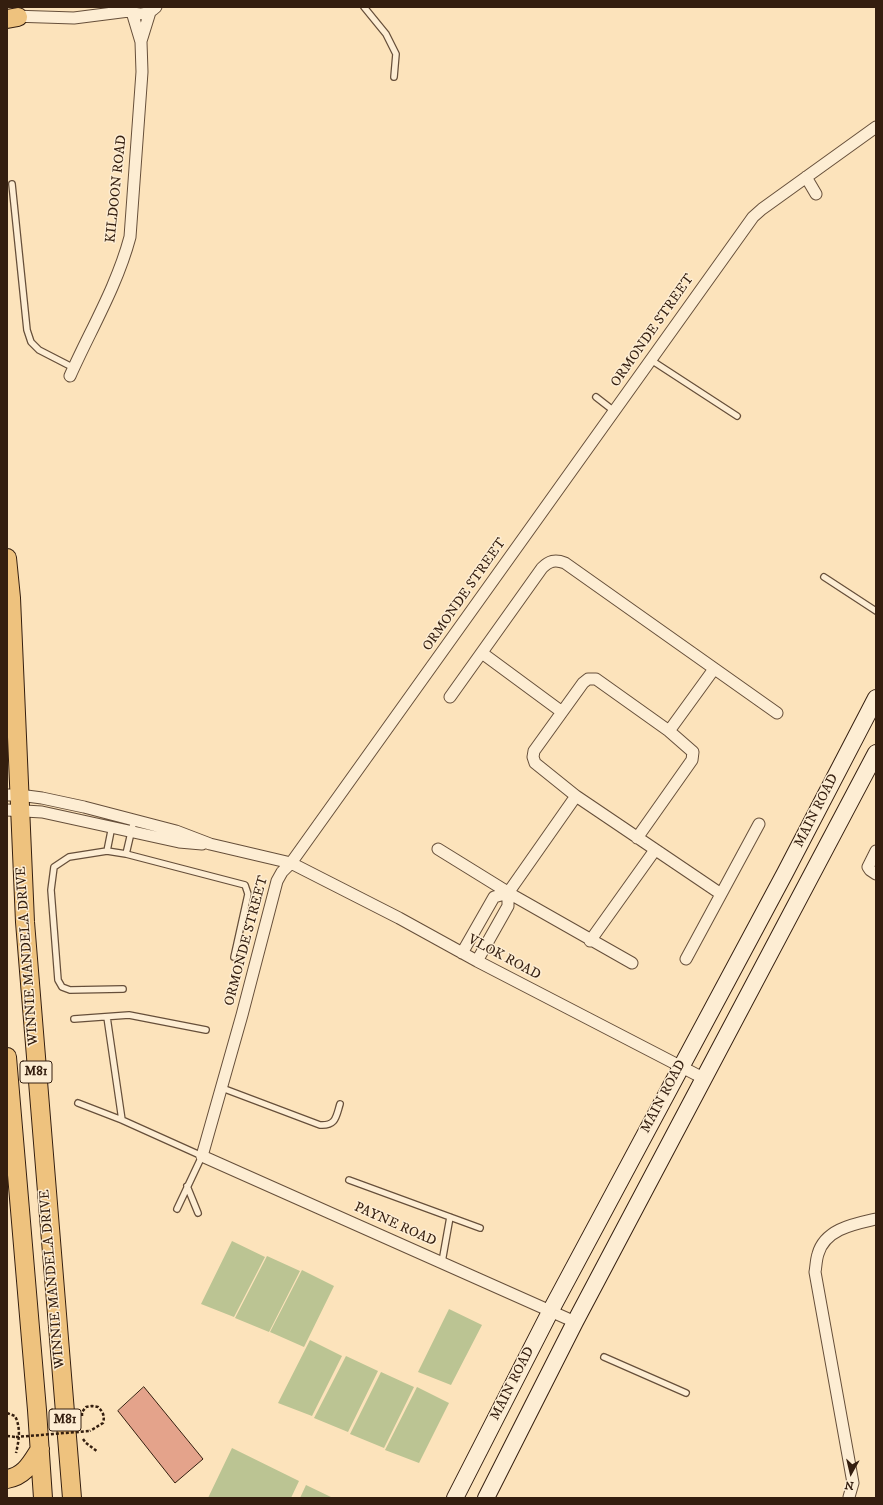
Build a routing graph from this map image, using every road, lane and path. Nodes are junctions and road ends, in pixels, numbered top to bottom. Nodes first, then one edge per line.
1 (102, 7) edge
2 (364, 7) edge
3 (129, 10) edge
4 (153, 10) edge
5 (11, 17) edge
6 (74, 18) junction
7 (141, 42) junction
8 (394, 78) dead end
9 (876, 127) edge
10 (806, 177) junction
11 (12, 184) dead end
12 (816, 194) dead end
13 (651, 360) junction
14 (72, 372) joint
15 (596, 397) dead end
16 (614, 411) junction
17 (737, 416) dead end
18 (7, 558) edge
19 (824, 577) dead end
20 (875, 609) edge
21 (482, 653) junction
22 (714, 669) junction
23 (450, 697) dead end
24 (876, 698) edge
25 (562, 712) junction
26 (777, 713) dead end
27 (669, 731) junction
28 (876, 753) edge
29 (576, 796) junction
30 (13, 803) edge
31 (114, 815) junction
32 (134, 820) junction
33 (759, 824) dead end
34 (112, 827) junction
35 (131, 831) junction
36 (637, 838) junction
37 (210, 844) junction
38 (438, 849) dead end
39 (656, 850) junction
40 (876, 851) edge
41 (107, 852) junction
42 (126, 854) junction
43 (291, 862) junction
44 (876, 874) edge
45 (508, 892) junction
46 (721, 894) junction
47 (590, 941) junction
48 (462, 953) junction
49 (234, 957) dead end
50 (686, 959) dead end
51 (477, 961) junction
52 (632, 963) dead end
53 (123, 989) dead end
54 (107, 1017) junction
55 (74, 1019) dead end
56 (206, 1030) dead end
57 (7, 1057) edge
58 (680, 1067) junction
59 (703, 1078) junction
60 (222, 1088) junction
61 (78, 1103) dead end
62 (340, 1104) dead end
63 (122, 1120) junction
64 (202, 1156) junction
65 (348, 1180) dead end
66 (187, 1186) junction
67 (177, 1209) dead end
68 (198, 1212) dead end
69 (450, 1217) junction
70 (876, 1219) edge
71 (480, 1228) dead end
72 (442, 1262) junction
73 (551, 1310) junction
74 (575, 1322) junction
75 (604, 1357) dead end
76 (686, 1393) dead end
77 (7, 1413) edge
78 (82, 1418) dead end
79 (81, 1430) dead end
80 (7, 1436) edge
81 (40, 1449) junction
82 (98, 1452) dead end
83 (16, 1453) dead end
84 (7, 1479) edge
85 (850, 1497) edge
86 (43, 1498) edge
87 (72, 1498) edge
88 (455, 1498) edge
89 (486, 1498) edge

1 - 6 street
2 - 8 lane
3 - 4 street
3 - 6 street
3 - 7 street, KILDOON ROAD
4 - 7 street, KILDOON ROAD
5 - 6 street
7 - 14 street, KILDOON ROAD
9 - 10 street, ORMONDE STREET
10 - 12 street
10 - 13 street, ORMONDE STREET
11 - 14 lane
13 - 16 street, ORMONDE STREET
13 - 17 lane
15 - 16 lane
16 - 43 street, ORMONDE STREET
18 - 30 main road, WINNIE MANDELA DRIVE / M81
19 - 20 lane
21 - 22 street
21 - 23 street
21 - 25 street
22 - 26 street
22 - 27 street
24 - 58 main road, MAIN ROAD
25 - 27 street
25 - 29 street
27 - 36 street
28 - 59 main road, MAIN ROAD
29 - 36 street
29 - 45 street
30 - 31 street
30 - 34 street
30 - 87 main road, WINNIE MANDELA DRIVE / M81
31 - 32 street
31 - 34 lane
32 - 35 lane
32 - 37 street
33 - 46 street
34 - 35 street
34 - 41 lane
35 - 37 street
35 - 42 lane
36 - 39 street
37 - 43 street, VLOK ROAD
38 - 45 street
39 - 46 street
39 - 47 street
40 - 44 street
41 - 42 lane
41 - 53 lane
42 - 49 lane
43 - 48 street, VLOK ROAD
43 - 60 street, ORMONDE STREET
45 - 47 street
45 - 48 street
45 - 51 street
46 - 50 street
47 - 52 street
48 - 51 street, VLOK ROAD
51 - 58 street, VLOK ROAD
54 - 55 lane
54 - 56 lane
54 - 63 lane
57 - 81 main road, WINNIE MANDELA DRIVE / M81
58 - 59 street, VLOK ROAD
58 - 73 main road, MAIN ROAD
59 - 74 main road, MAIN ROAD
60 - 62 lane
60 - 64 street, ORMONDE STREET
61 - 63 lane
63 - 64 lane
64 - 66 lane
64 - 72 street, PAYNE ROAD
65 - 69 lane
66 - 67 lane
66 - 68 lane
69 - 71 lane
69 - 72 lane
70 - 85 street
72 - 73 street, PAYNE ROAD
73 - 74 street, PAYNE ROAD
73 - 88 main road, MAIN ROAD
74 - 89 main road, MAIN ROAD
75 - 76 lane
77 - 83 path
78 - 80 path, bridge
79 - 82 path
81 - 84 main road
81 - 86 main road, WINNIE MANDELA DRIVE / M81

